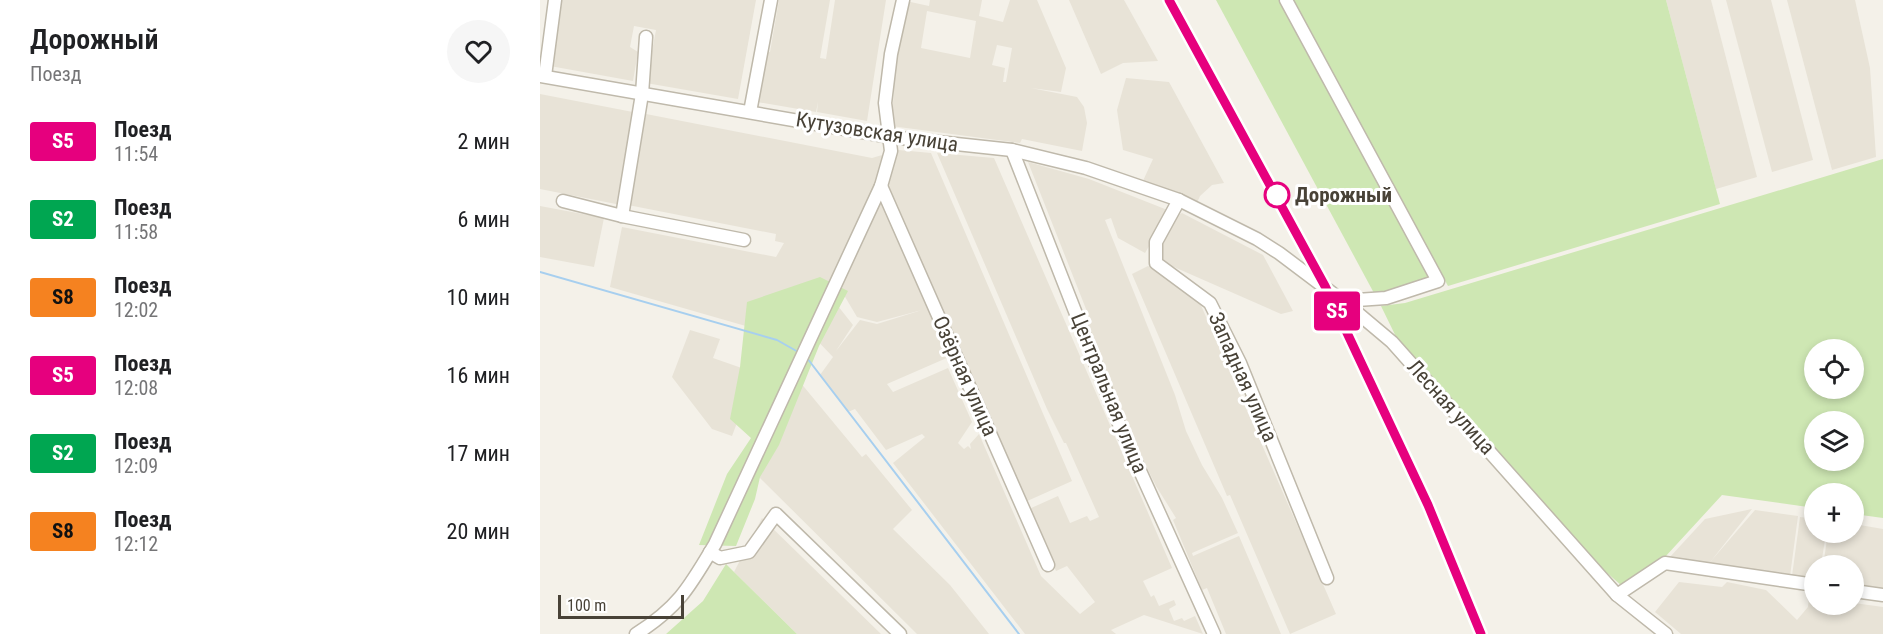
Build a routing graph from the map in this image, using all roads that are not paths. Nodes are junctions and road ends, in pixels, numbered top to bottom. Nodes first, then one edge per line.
1 (555, 0) edge
2 (771, 0) edge
3 (903, 0) edge
4 (1286, 0) edge
5 (646, 36) dead end
6 (542, 76) edge
7 (642, 94) junction
8 (750, 112) junction
9 (891, 136) junction
10 (1012, 150) junction
11 (881, 186) junction
12 (1179, 200) junction
13 (563, 201) dead end
14 (1207, 214) joint
15 (622, 216) junction
16 (744, 240) dead end
17 (1348, 304) junction
18 (710, 552) junction
19 (1048, 565) dead end
20 (1327, 578) dead end
21 (1804, 583) edge
22 (1864, 592) edge
23 (1617, 595) junction
24 (1883, 595) edge
25 (636, 634) edge
26 (900, 634) edge
27 (1214, 634) edge
28 (1666, 634) edge

1 - 6 street
2 - 8 street
3 - 9 street
4 - 17 street
5 - 7 street
6 - 7 street, Кутузовская улица
7 - 8 street, Кутузовская улица
7 - 15 street
8 - 9 street, Кутузовская улица
9 - 10 street, Кутузовская улица
9 - 11 street
10 - 12 street, Кутузовская улица
10 - 27 street, Центральная улица
11 - 18 street
11 - 19 street, Озёрная улица
12 - 14 street, Кутузовская улица
12 - 20 street, Западная улица
13 - 15 street
14 - 17 street, Лесная улица
15 - 16 street
17 - 23 street, Лесная улица
18 - 25 street
18 - 26 street
21 - 23 street
22 - 24 street
23 - 28 street, Лесная улица

